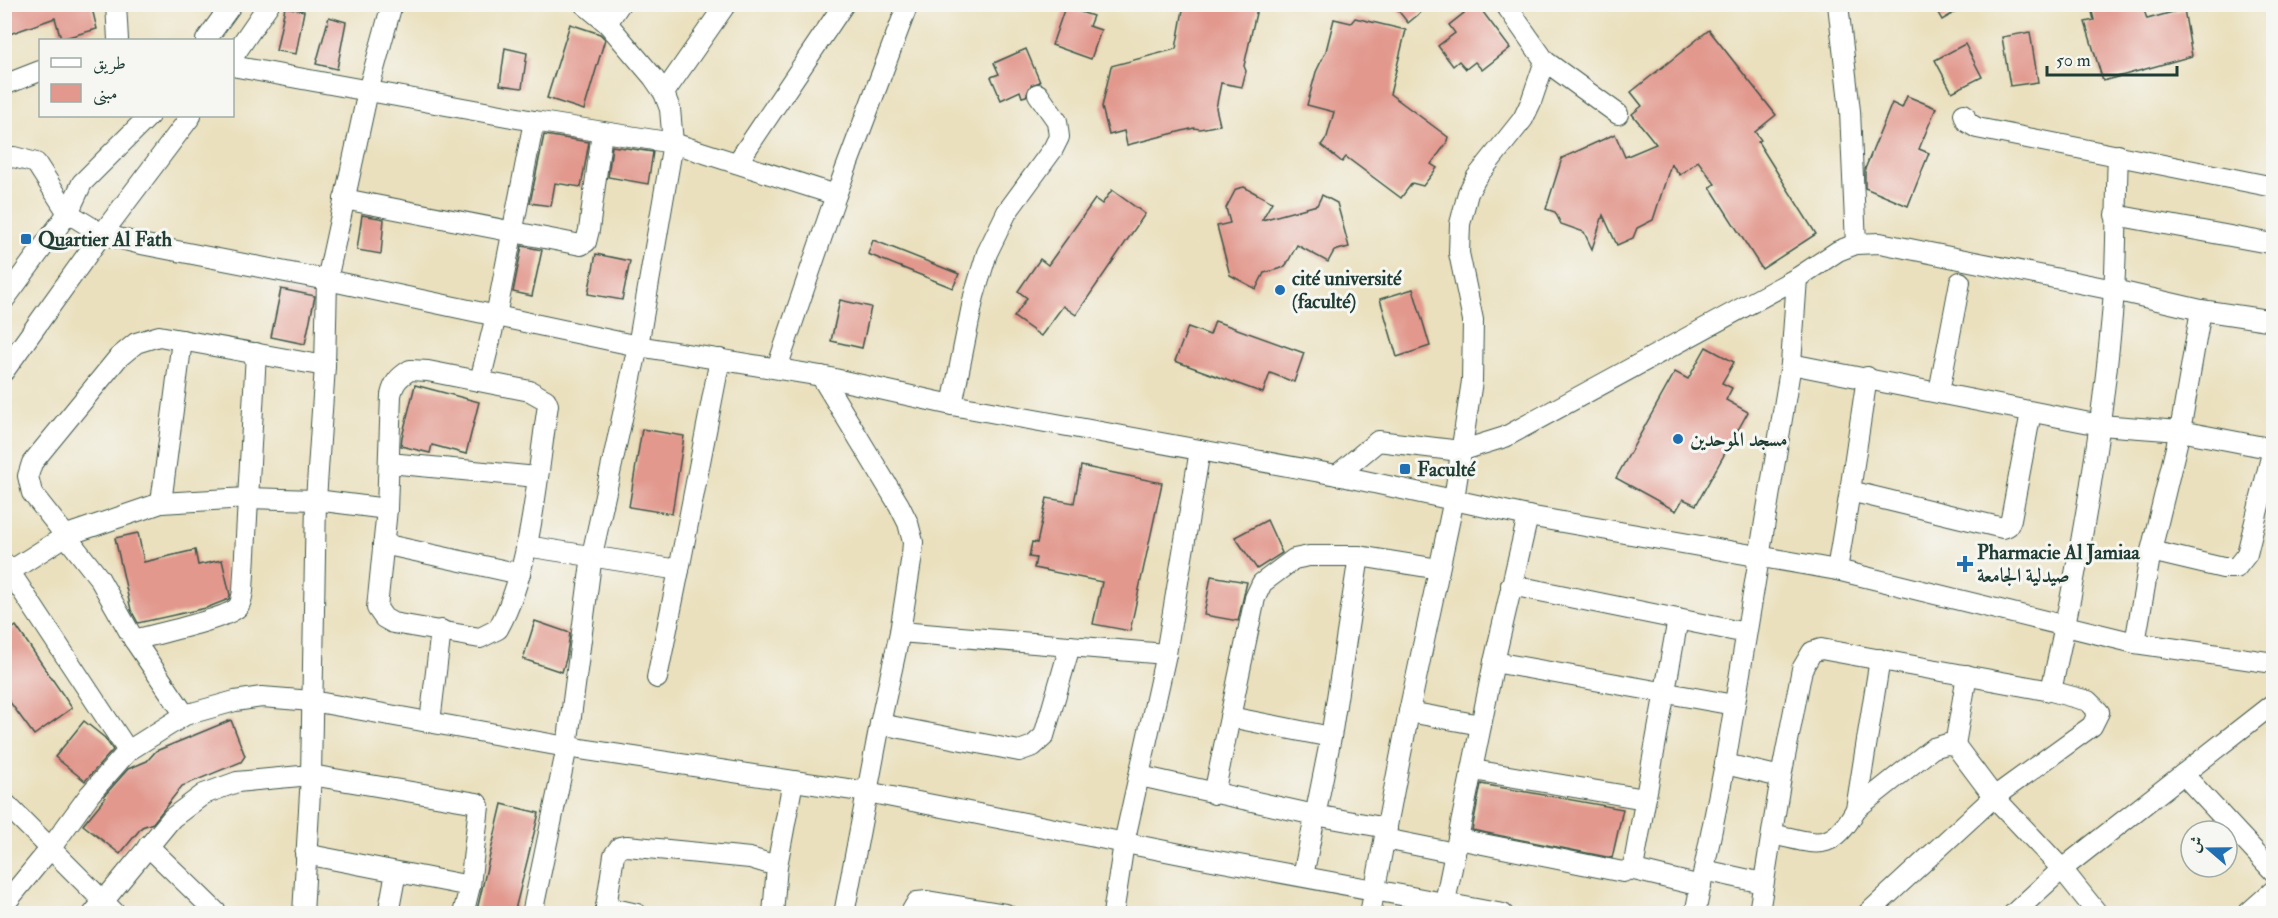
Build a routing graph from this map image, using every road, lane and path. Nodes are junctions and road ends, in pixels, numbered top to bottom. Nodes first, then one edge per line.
1 (116, 4) edge
2 (232, 4) edge
3 (269, 4) edge
4 (392, 4) edge
5 (584, 4) edge
6 (620, 4) edge
7 (726, 4) edge
8 (843, 4) edge
9 (908, 4) edge
10 (1505, 4) edge
11 (1838, 4) edge
12 (607, 23) junction
13 (118, 39) edge
14 (207, 39) edge
15 (234, 55) edge
16 (1545, 61) junction
17 (234, 66) edge
18 (39, 71) edge
19 (4, 86) edge
20 (368, 91) junction
21 (664, 93) junction
22 (1038, 94) dead end
23 (1618, 114) dead end
24 (1964, 114) dead end
25 (147, 117) edge
26 (190, 117) edge
27 (534, 121) junction
28 (602, 132) junction
29 (673, 143) junction
30 (2118, 155) junction
31 (4, 159) edge
32 (737, 164) junction
33 (2274, 187) edge
34 (836, 195) junction
35 (344, 199) junction
36 (68, 213) junction
37 (2115, 215) junction
38 (512, 232) junction
39 (102, 234) junction
40 (1856, 244) junction
41 (2274, 244) edge
42 (1797, 278) junction
43 (327, 280) junction
44 (1960, 282) dead end
45 (2114, 290) junction
46 (4, 300) edge
47 (2202, 310) junction
48 (496, 316) junction
49 (2274, 321) edge
50 (182, 340) junction
51 (638, 346) junction
52 (255, 354) junction
53 (720, 359) junction
54 (1791, 364) junction
55 (325, 366) junction
56 (777, 368) junction
57 (4, 371) edge
58 (821, 376) junction
59 (1867, 377) junction
60 (480, 381) junction
61 (1939, 392) junction
62 (952, 405) junction
63 (2031, 412) junction
64 (2100, 425) junction
65 (2180, 432) junction
66 (2273, 449) edge
67 (1200, 450) junction
68 (1460, 451) junction
69 (389, 463) junction
70 (1337, 475) junction
71 (537, 477) junction
72 (1850, 491) junction
73 (247, 498) junction
74 (1454, 499) junction
75 (316, 500) junction
76 (161, 503) junction
77 (387, 509) junction
78 (1528, 516) junction
79 (67, 535) junction
80 (383, 544) junction
81 (526, 546) junction
82 (2151, 551) junction
83 (592, 555) junction
84 (1359, 556) junction
85 (1759, 558) junction
86 (1439, 569) junction
87 (6, 570) edge
88 (679, 570) junction
89 (1837, 570) junction
90 (519, 574) junction
91 (1511, 585) junction
92 (1678, 619) junction
93 (2065, 626) junction
94 (441, 630) junction
95 (900, 632) junction
96 (1746, 633) junction
97 (134, 640) junction
98 (2135, 643) junction
99 (1070, 646) junction
100 (1166, 654) junction
101 (1880, 659) junction
102 (1494, 662) junction
103 (2274, 663) edge
104 (1967, 675) junction
105 (657, 678) dead end
106 (2051, 691) junction
107 (1664, 692) junction
108 (312, 701) junction
109 (2274, 703) edge
110 (1734, 705) junction
111 (1409, 712) junction
112 (185, 715) junction
113 (1230, 717) junction
114 (430, 722) junction
115 (880, 724) junction
116 (1481, 725) junction
117 (1331, 737) junction
118 (1955, 745) junction
119 (567, 747) junction
120 (128, 751) junction
121 (1725, 764) junction
122 (1473, 770) junction
123 (2183, 774) junction
124 (311, 775) junction
125 (1140, 776) junction
126 (1781, 777) junction
127 (793, 781) junction
128 (867, 792) junction
129 (1214, 794) junction
130 (1994, 797) junction
131 (1646, 799) junction
132 (4, 802) edge
133 (1856, 809) junction
134 (1315, 815) junction
135 (1386, 834) junction
136 (1772, 834) junction
137 (1124, 843) junction
138 (148, 846) junction
139 (1456, 846) junction
140 (50, 849) junction
141 (305, 854) junction
142 (777, 866) junction
143 (1630, 868) junction
144 (2062, 869) junction
145 (396, 872) junction
146 (2274, 872) edge
147 (1303, 876) junction
148 (1702, 878) junction
149 (1763, 883) junction
150 (470, 886) junction
151 (1374, 889) junction
152 (2274, 890) edge
153 (1445, 902) junction
154 (4, 905) edge
155 (104, 909) edge
156 (605, 910) edge
157 (1868, 913) edge
158 (218, 914) edge
159 (303, 914) edge
160 (388, 914) edge
161 (463, 914) edge
162 (532, 914) edge
163 (637, 914) edge
164 (773, 914) edge
165 (844, 914) edge
166 (909, 914) edge
167 (1006, 914) edge
168 (1113, 914) edge
169 (1370, 914) edge
170 (1503, 914) edge
171 (1695, 914) edge
172 (1762, 914) edge
173 (2013, 914) edge
174 (2098, 914) edge
175 (2247, 914) edge

1 - 13 street
2 - 14 street
3 - 15 street
4 - 20 street
5 - 12 street
6 - 12 street
7 - 21 street
8 - 32 street
9 - 34 street
10 - 16 street
11 - 40 street
12 - 21 street
16 - 23 street
16 - 68 street
17 - 20 street
18 - 19 street
20 - 27 street
20 - 35 street
21 - 29 street
22 - 62 street
24 - 30 street
25 - 36 street
26 - 39 street
27 - 28 street
27 - 38 street
28 - 29 street
28 - 38 street
29 - 32 street
29 - 51 street
30 - 33 street
30 - 37 street
31 - 36 street
32 - 34 street
34 - 56 street
35 - 38 street
35 - 43 street
36 - 39 street
36 - 46 street
37 - 41 street
37 - 45 street
38 - 48 street
39 - 43 street
39 - 57 street
40 - 42 street
40 - 45 street
42 - 54 street
42 - 68 street
43 - 48 street
43 - 55 street
44 - 61 street
45 - 47 street
45 - 64 street
47 - 49 street
47 - 65 street
48 - 51 street
48 - 60 street
50 - 52 street
50 - 76 street
50 - 79 street
51 - 53 street
51 - 83 street
52 - 55 street
52 - 73 street
53 - 56 street
53 - 88 street
54 - 59 street
54 - 85 street
55 - 75 street
56 - 58 street
58 - 62 street
58 - 95 street
59 - 61 street
59 - 72 street
60 - 69 street
60 - 71 street
61 - 63 street
62 - 67 street
63 - 64 street
63 - 72 street
64 - 65 street
64 - 93 street
65 - 66 street
65 - 82 street
66 - 82 street
67 - 70 street
67 - 100 street
68 - 70 street
68 - 74 street
69 - 71 street
69 - 77 street
70 - 74 street
71 - 81 street
72 - 89 street
73 - 75 street
73 - 76 street
73 - 97 street
74 - 78 street
74 - 86 street
75 - 77 street
75 - 108 street
76 - 79 street
77 - 80 street
78 - 85 street
78 - 91 street
79 - 87 street
79 - 97 street
80 - 90 street
80 - 94 street
81 - 83 street
81 - 90 street
82 - 98 street
83 - 88 street
83 - 119 street
84 - 86 street
84 - 113 street
84 - 117 street
85 - 89 street
85 - 96 street
86 - 111 street
87 - 120 street
88 - 105 street
89 - 93 street
90 - 94 street
91 - 92 street
91 - 102 street
92 - 96 street
92 - 107 street
93 - 98 street
93 - 106 street
94 - 114 street
95 - 99 street
95 - 115 street
96 - 110 street
97 - 112 street
98 - 103 street
99 - 100 street
99 - 115 street
100 - 125 street
101 - 104 street
101 - 126 street
101 - 133 street
102 - 107 street
102 - 116 street
104 - 106 street
104 - 118 street
106 - 130 street
107 - 110 street
107 - 131 street
108 - 112 street
108 - 114 street
108 - 124 street
109 - 123 street
110 - 121 street
111 - 116 street
111 - 135 street
112 - 120 street
113 - 117 street
113 - 129 street
114 - 119 street
115 - 128 street
116 - 122 street
117 - 134 street
118 - 130 street
118 - 133 street
119 - 127 street
119 - 162 street
120 - 140 street
121 - 126 street
121 - 148 street
122 - 131 street
122 - 139 street
123 - 144 street
123 - 146 street
124 - 138 street
124 - 141 street
124 - 150 street
125 - 129 street
125 - 137 street
126 - 136 street
127 - 128 street
127 - 142 street
128 - 137 street
128 - 165 street
129 - 134 street
130 - 144 street
130 - 157 street
131 - 143 street
132 - 140 street
133 - 136 street
134 - 135 street
134 - 147 street
135 - 139 street
135 - 151 street
136 - 149 street
137 - 147 street
137 - 168 street
138 - 155 street
138 - 158 street
139 - 143 street
139 - 153 street
140 - 154 street
140 - 155 street
141 - 145 street
141 - 159 street
142 - 156 street
142 - 164 street
143 - 148 street
144 - 173 street
144 - 174 street
145 - 150 street
145 - 160 street
147 - 151 street
148 - 149 street
148 - 171 street
149 - 172 street
150 - 161 street
151 - 153 street
151 - 169 street
152 - 175 street
153 - 170 street
156 - 163 street
166 - 167 street

